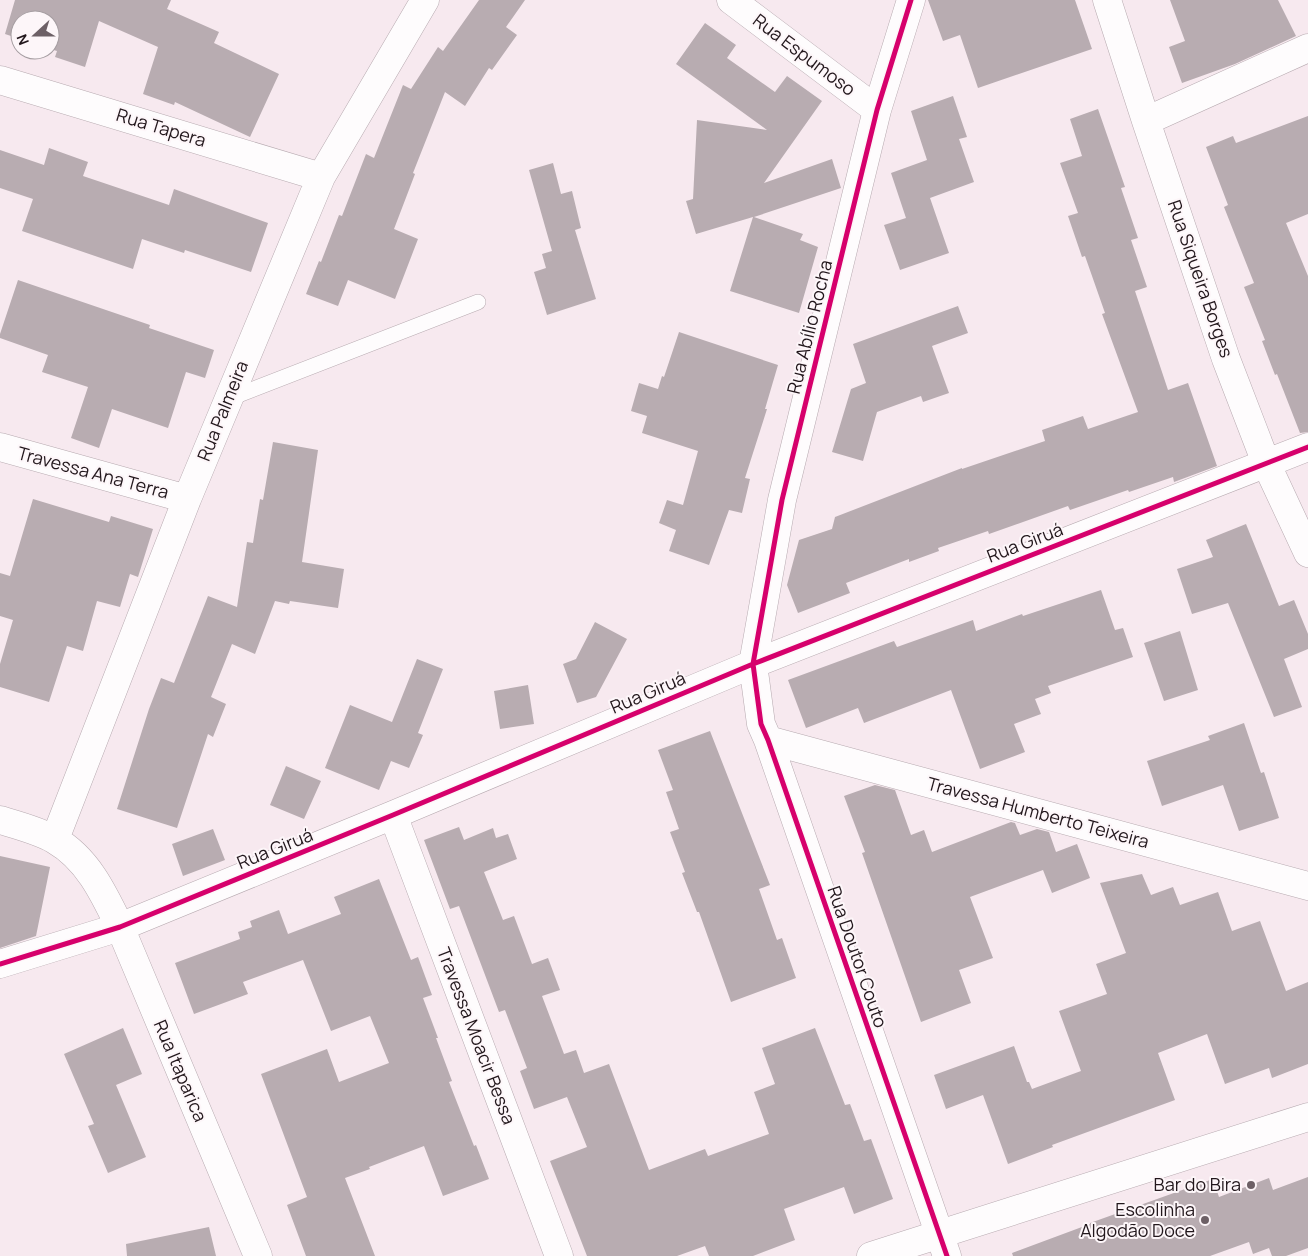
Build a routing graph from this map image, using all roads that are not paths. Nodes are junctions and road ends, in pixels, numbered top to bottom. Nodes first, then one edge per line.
1 (425, 0) edge
2 (731, 0) edge
3 (911, 0) edge
4 (1107, 0) edge
5 (1308, 48) edge
6 (0, 80) edge
7 (877, 110) junction
8 (1146, 121) junction
9 (321, 177) junction
10 (478, 302) dead end
11 (227, 400) junction
12 (0, 447) edge
13 (1308, 448) edge
14 (1266, 463) junction
15 (187, 498) junction
16 (1308, 553) edge
17 (753, 664) junction
18 (768, 740) junction
19 (393, 815) junction
20 (0, 820) edge
21 (55, 839) junction
22 (1308, 886) edge
23 (120, 927) junction
24 (0, 964) edge
25 (1308, 1117) edge
26 (942, 1246) edge
27 (258, 1256) edge
28 (559, 1256) edge
29 (871, 1256) edge

1 - 9 street, Rua Palmeira
2 - 7 street, Rua Espumoso
3 - 7 street, Rua Abílio Rocha
4 - 8 street, Rua Siqueira Borges
5 - 8 street
6 - 9 street, Rua Tapera
7 - 17 street, Rua Abílio Rocha
8 - 14 street, Rua Siqueira Borges
9 - 11 street, Rua Palmeira
10 - 11 lane
11 - 15 street, Rua Palmeira
12 - 15 street, Travessa Ana Terra
13 - 14 street, Rua Giruá
14 - 16 street, Rua Siqueira Borges
14 - 17 street, Rua Giruá
15 - 21 street, Rua Palmeira
17 - 18 street, Rua Doutor Couto
17 - 19 street, Rua Giruá
18 - 22 street, Travessa Humberto Teixeira
18 - 26 street, Rua Doutor Couto
19 - 23 street, Rua Giruá
19 - 28 street, Travessa Moacir Bessa
20 - 21 street, Rua Itaparica
21 - 23 street, Rua Itaparica
23 - 24 street, Rua Giruá
23 - 27 street, Rua Itaparica
25 - 26 street
26 - 29 street

